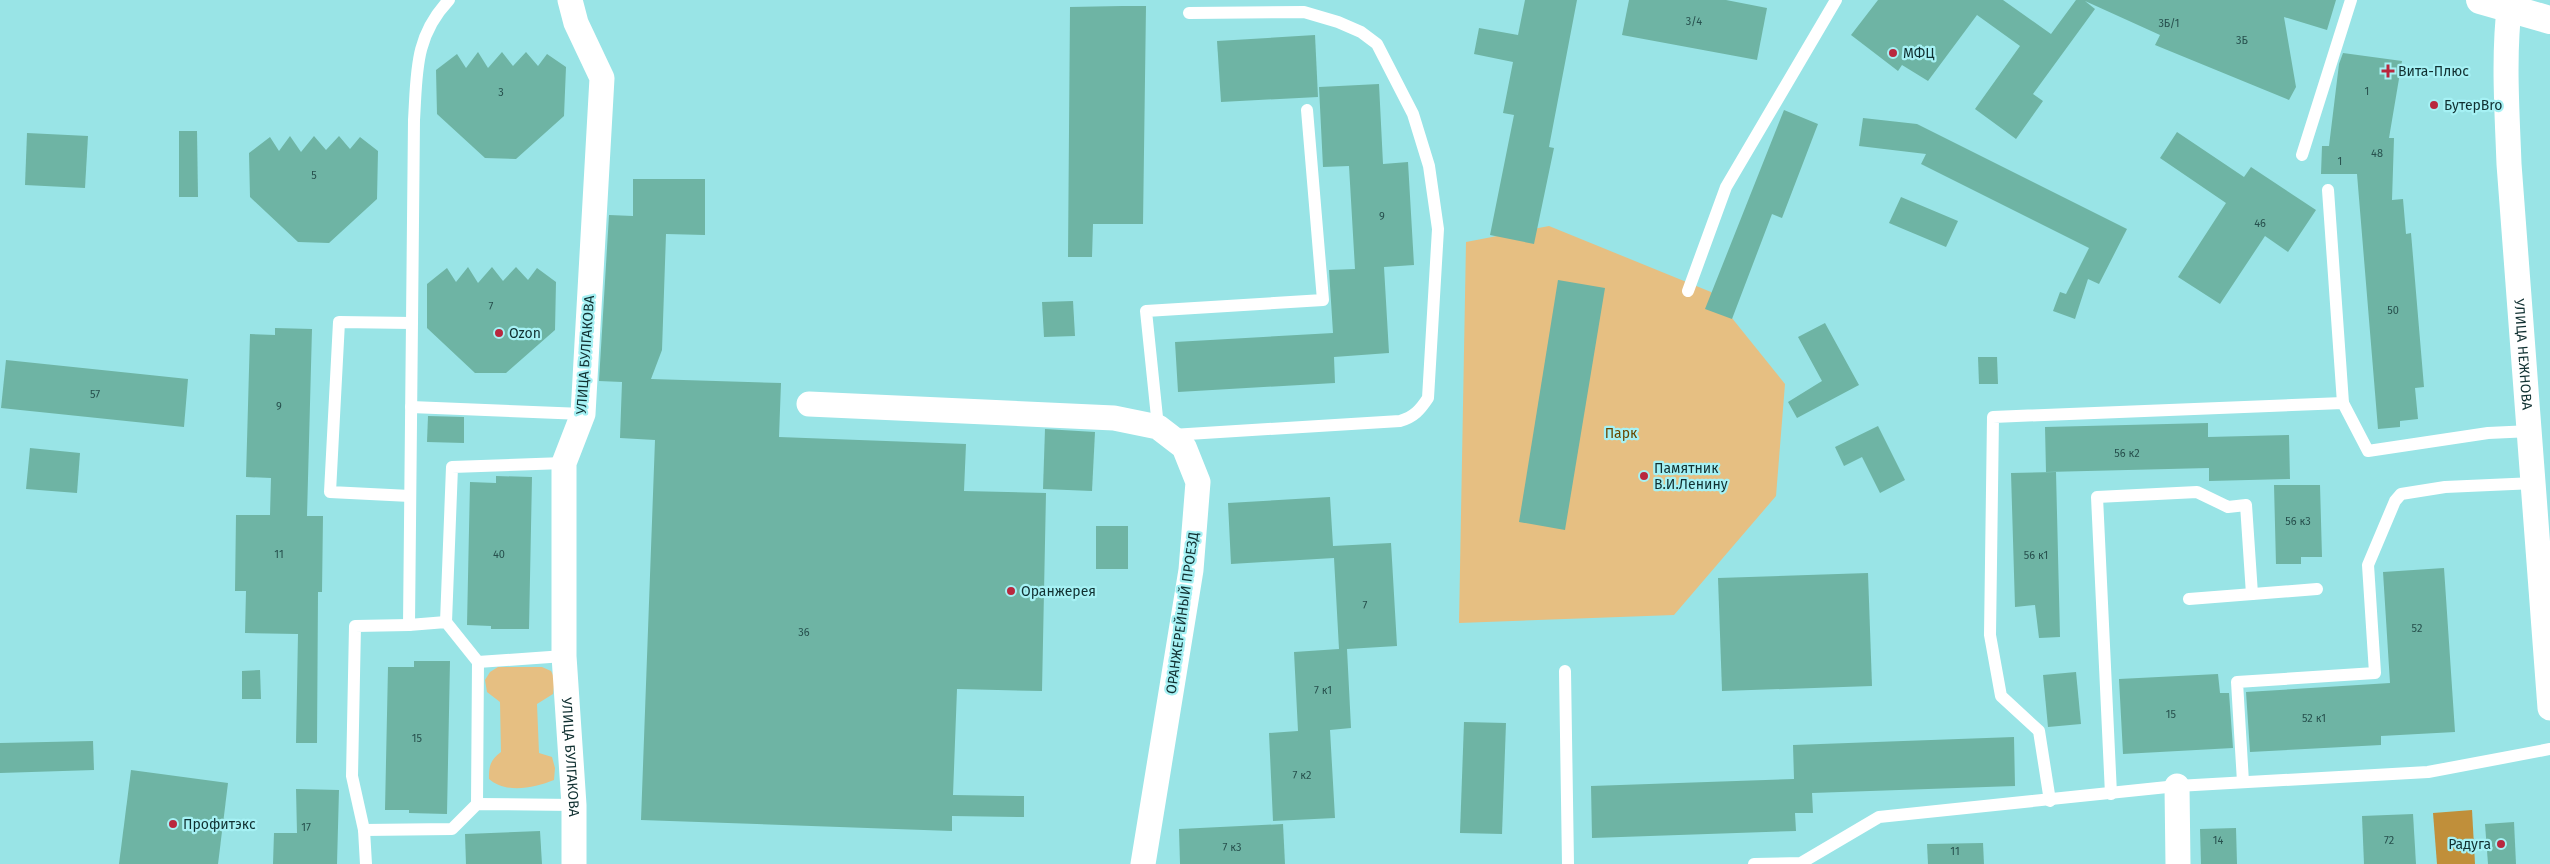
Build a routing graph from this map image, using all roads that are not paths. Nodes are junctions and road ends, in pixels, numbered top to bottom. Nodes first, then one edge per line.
1 (449, 0) edge
2 (570, 0) edge
3 (1836, 0) edge
4 (2351, 0) edge
5 (2480, 0) edge
6 (2510, 4) edge
7 (1189, 14) dead end
8 (2550, 20) edge
9 (1307, 110) dead end
10 (2302, 154) dead end
11 (2328, 190) dead end
12 (1688, 291) dead end
13 (412, 323) junction
14 (2343, 403) junction
15 (809, 404) dead end
16 (411, 407) junction
17 (583, 414) junction
18 (1164, 431) junction
19 (2531, 431) junction
20 (564, 463) junction
21 (2534, 482) junction
22 (410, 496) junction
23 (2317, 589) dead end
24 (2252, 594) junction
25 (2189, 599) dead end
26 (446, 622) junction
27 (408, 624) junction
28 (564, 656) junction
29 (478, 662) junction
30 (1564, 671) dead end
31 (2550, 708) edge
32 (2550, 749) edge
33 (2244, 782) junction
34 (2177, 786) junction
35 (2111, 794) junction
36 (2050, 801) junction
37 (476, 804) junction
38 (574, 805) junction
39 (364, 830) junction
40 (366, 864) edge
41 (574, 864) edge
42 (1142, 864) edge
43 (1568, 864) edge
44 (1754, 864) edge
45 (2178, 864) edge

1 - 13 lane
2 - 17 street, УЛИЦА БУЛГАКОВА
3 - 12 lane
4 - 10 lane
5 - 6 street
6 - 8 street
6 - 19 street, УЛИЦА НЕЖНОВА
7 - 18 lane
9 - 18 lane
11 - 14 lane
13 - 16 lane
13 - 22 lane
14 - 19 lane
14 - 36 lane
15 - 18 street
16 - 17 lane
16 - 22 lane
17 - 20 street, УЛИЦА БУЛГАКОВА
18 - 42 street, ОРАНЖЕРЕЙНЫЙ ПРОЕЗД
19 - 21 street, УЛИЦА НЕЖНОВА
20 - 26 lane
20 - 28 street, УЛИЦА БУЛГАКОВА
21 - 31 street, УЛИЦА НЕЖНОВА
21 - 33 lane
22 - 27 lane
23 - 24 lane
24 - 25 lane
24 - 35 lane
26 - 27 lane
26 - 29 lane
27 - 39 lane
28 - 29 lane
28 - 38 street, УЛИЦА БУЛГАКОВА
29 - 37 lane
30 - 43 lane
32 - 33 lane
33 - 34 lane
34 - 35 lane
34 - 45 street
35 - 36 lane
36 - 44 lane
37 - 38 lane
37 - 39 lane
38 - 41 street, УЛИЦА БУЛГАКОВА
39 - 40 lane

